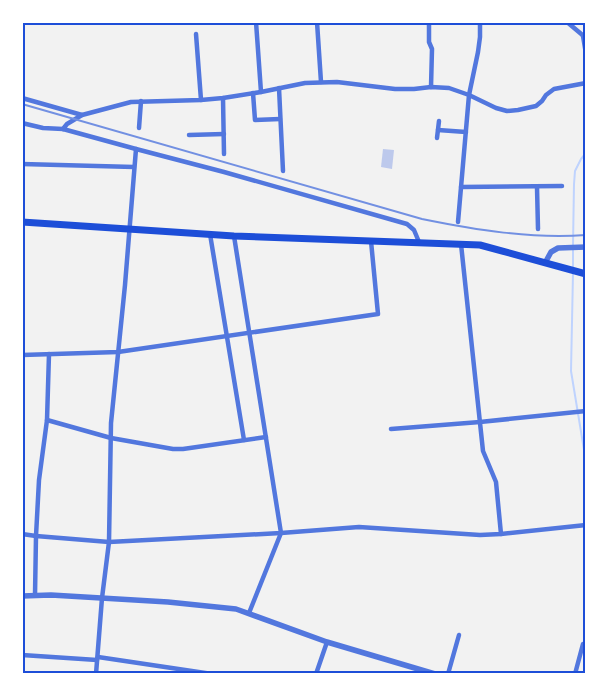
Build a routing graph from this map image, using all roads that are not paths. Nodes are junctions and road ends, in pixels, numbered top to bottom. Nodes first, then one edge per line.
1 (256, 22) edge
2 (317, 22) edge
3 (428, 22) edge
4 (480, 22) edge
5 (567, 22) edge
6 (196, 34) dead end
7 (584, 37) edge
8 (586, 54) edge
9 (321, 82) junction
10 (586, 84) edge
11 (431, 87) junction
12 (279, 88) junction
13 (261, 92) junction
14 (253, 93) junction
15 (469, 95) junction
16 (22, 98) edge
17 (223, 98) junction
18 (201, 100) junction
19 (141, 101) junction
20 (82, 115) junction
21 (280, 119) junction
22 (439, 121) dead end
23 (22, 123) edge
24 (138, 128) dead end
25 (63, 129) junction
26 (438, 130) junction
27 (466, 132) junction
28 (224, 134) junction
29 (189, 135) dead end
30 (437, 138) dead end
31 (136, 149) junction
32 (224, 154) dead end
33 (22, 164) edge
34 (134, 167) junction
35 (283, 171) dead end
36 (562, 186) dead end
37 (461, 187) junction
38 (537, 187) junction
39 (22, 222) edge
40 (458, 222) dead end
41 (538, 229) dead end
42 (129, 230) junction
43 (210, 234) junction
44 (234, 236) junction
45 (371, 241) junction
46 (419, 242) junction
47 (461, 244) junction
48 (582, 247) edge
49 (545, 263) junction
50 (586, 274) edge
51 (249, 333) junction
52 (227, 336) junction
53 (118, 352) junction
54 (49, 354) junction
55 (22, 355) edge
56 (580, 411) edge
57 (47, 420) junction
58 (480, 422) junction
59 (392, 430) dead end
60 (266, 437) junction
61 (111, 438) junction
62 (244, 440) junction
63 (586, 525) edge
64 (281, 533) junction
65 (22, 534) edge
66 (501, 534) junction
67 (36, 536) junction
68 (109, 542) junction
69 (35, 595) junction
70 (22, 596) edge
71 (102, 598) junction
72 (249, 613) junction
73 (459, 635) dead end
74 (327, 642) junction
75 (583, 644) dead end
76 (22, 655) edge
77 (98, 659) junction
78 (96, 674) edge
79 (212, 674) edge
80 (316, 674) edge
81 (435, 674) edge
82 (448, 674) edge
83 (574, 674) edge

1 - 13 street
2 - 9 street
3 - 11 street
4 - 15 street
5 - 7 street
6 - 18 street
7 - 8 street
9 - 11 street
9 - 12 street
10 - 15 street
11 - 15 street
12 - 13 street
12 - 21 street
13 - 14 street
14 - 17 street
14 - 21 street
15 - 27 street
16 - 20 street
17 - 18 street
17 - 28 street
18 - 19 street
19 - 20 street
19 - 24 street
20 - 25 street
21 - 35 street
22 - 26 street
23 - 25 street
25 - 31 street
26 - 27 street
26 - 30 street
27 - 37 street
28 - 29 street
28 - 32 street
31 - 34 street
31 - 46 street
33 - 34 street
34 - 42 street
36 - 38 street
37 - 38 street
37 - 40 street
38 - 41 street
39 - 42 main road
42 - 43 main road
42 - 53 street
43 - 44 main road
43 - 52 street
44 - 45 main road
44 - 51 street
45 - 46 main road
45 - 51 street
46 - 47 main road
47 - 49 main road
47 - 58 street
48 - 49 street
49 - 50 main road
51 - 52 street
51 - 60 street
52 - 53 street
52 - 62 street
53 - 54 street
53 - 61 street
54 - 55 street
54 - 57 street
56 - 58 street
57 - 61 street
57 - 67 street
58 - 59 street
58 - 66 street
60 - 62 street
60 - 64 street
61 - 62 street
61 - 68 street
63 - 66 street
64 - 66 street
64 - 68 street
64 - 72 street
65 - 67 street
67 - 68 street
67 - 69 street
68 - 71 street
69 - 70 street
69 - 71 street
71 - 72 street
71 - 77 street
72 - 74 street
73 - 82 street
74 - 80 street
74 - 81 street
75 - 83 street
76 - 77 street
77 - 78 street
77 - 79 street

